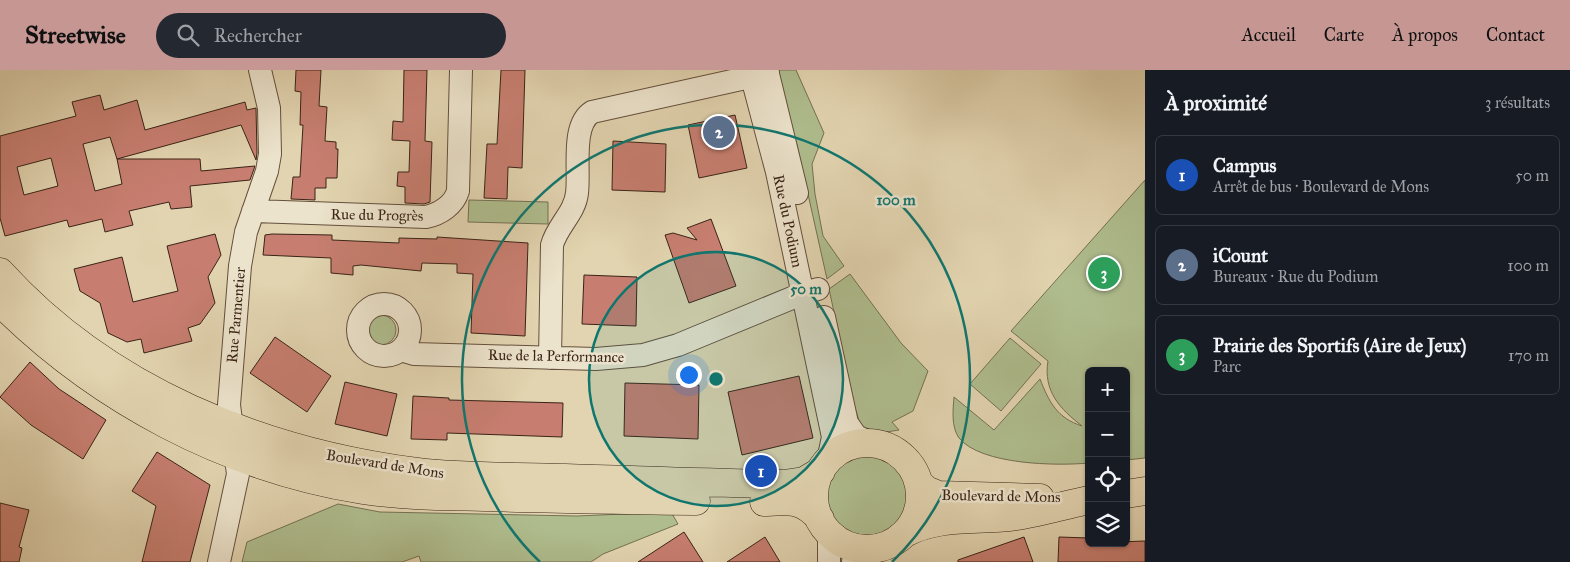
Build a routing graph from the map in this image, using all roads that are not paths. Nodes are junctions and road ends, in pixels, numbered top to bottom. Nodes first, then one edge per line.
1 (260, 70) edge
2 (461, 70) edge
3 (759, 72) edge
4 (253, 211) junction
5 (0, 272) edge
6 (811, 291) junction
7 (0, 302) edge
8 (401, 350) dead end
9 (550, 358) junction
10 (232, 426) junction
11 (874, 444) junction
12 (237, 456) junction
13 (825, 466) junction
14 (918, 482) junction
15 (1145, 491) edge
16 (1130, 493) edge
17 (1085, 499) edge
18 (1085, 500) edge
19 (823, 525) junction
20 (905, 533) junction
21 (864, 555) edge
22 (219, 562) edge
23 (829, 562) edge

1 - 4 street, Rue Parmentier
2 - 4 street, Rue du Progrès
3 - 6 street, Rue du Podium
3 - 9 street
4 - 10 street, Rue Parmentier
5 - 10 main road, Boulevard de Mons
6 - 9 street, Rue de la Performance
6 - 11 street, Rue du Podium
6 - 13 street, Rue du Podium
7 - 12 main road, Boulevard de Mons
8 - 9 street, Rue de la Performance
10 - 12 street, Rue Parmentier
10 - 13 main road, Boulevard de Mons
11 - 13 main road
11 - 14 main road
12 - 19 main road, Boulevard de Mons
12 - 22 street, Rue Parmentier
13 - 19 main road
14 - 17 main road, Boulevard de Mons
14 - 20 main road
15 - 16 main road
18 - 20 main road, Boulevard de Mons
19 - 21 main road
19 - 23 street
20 - 21 main road

